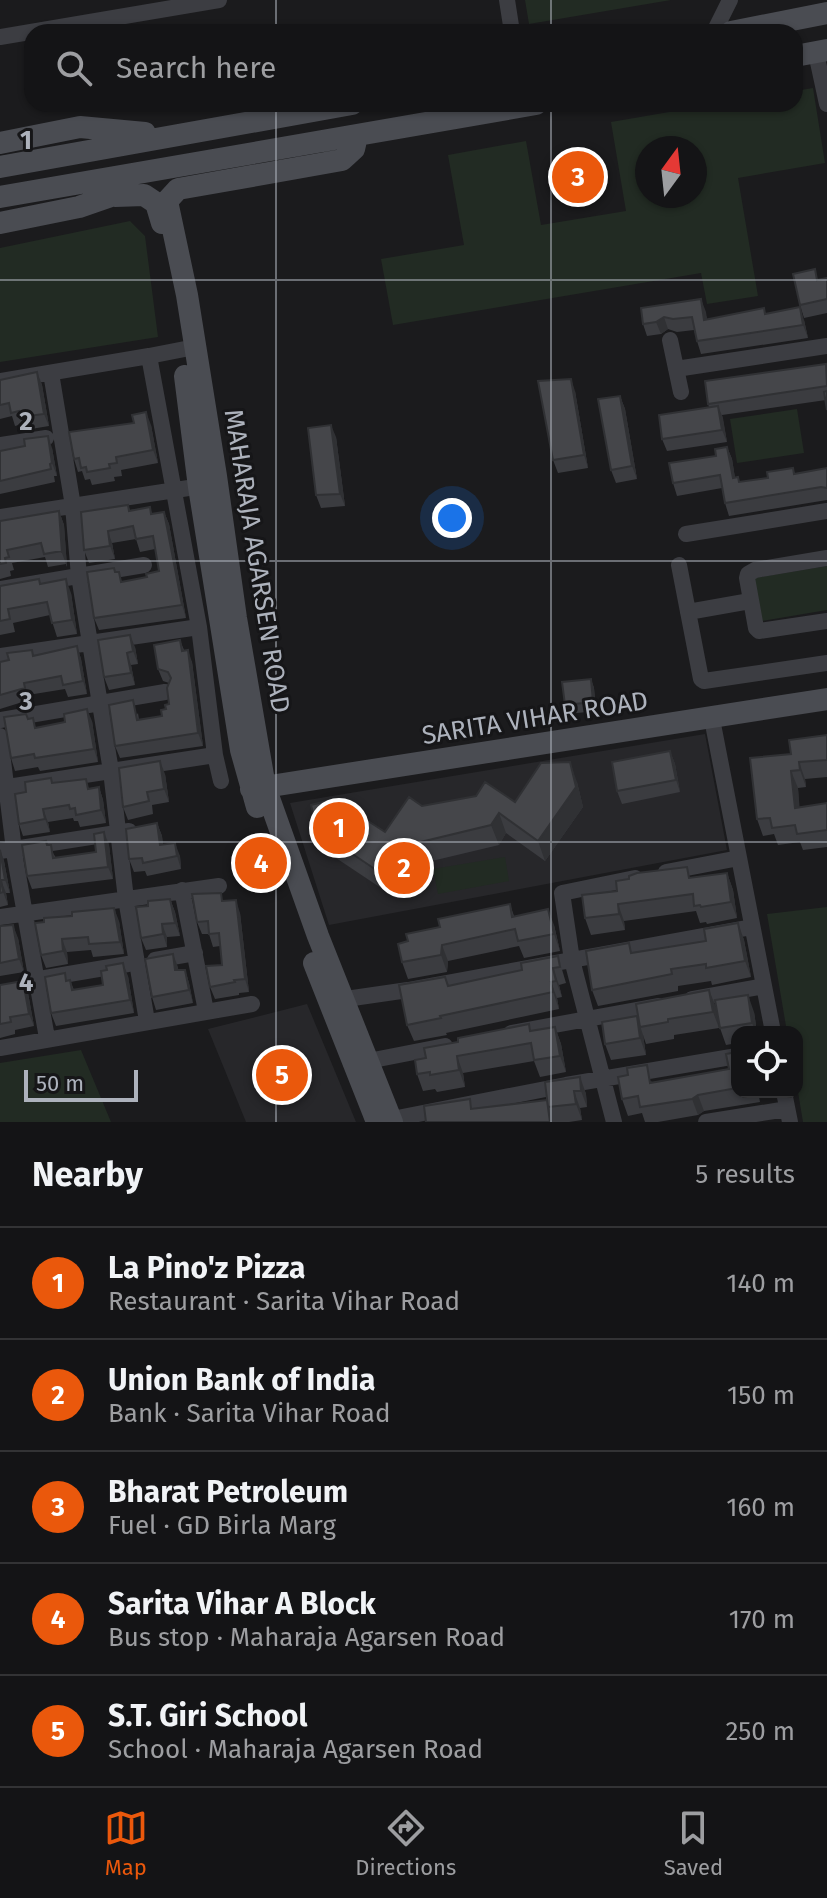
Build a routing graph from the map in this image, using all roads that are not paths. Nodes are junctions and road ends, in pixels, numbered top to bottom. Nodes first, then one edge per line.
1 (219, 0) edge
2 (507, 0) edge
3 (730, 0) edge
4 (812, 0) edge
5 (827, 13) edge
6 (77, 24) edge
7 (511, 24) edge
8 (718, 24) edge
9 (771, 24) edge
10 (24, 33) edge
11 (0, 37) edge
12 (813, 53) edge
13 (827, 104) edge
14 (308, 112) edge
15 (491, 112) edge
16 (174, 136) junction
17 (357, 136) junction
18 (0, 143) edge
19 (189, 165) junction
20 (0, 167) edge
21 (115, 196) junction
22 (0, 197) edge
23 (0, 223) edge
24 (670, 340) dead end
25 (827, 346) edge
26 (188, 348) junction
27 (149, 356) junction
28 (676, 369) junction
29 (51, 373) junction
30 (0, 381) edge
31 (681, 392) dead end
32 (68, 435) junction
33 (0, 445) edge
34 (208, 485) junction
35 (174, 492) junction
36 (73, 506) junction
37 (827, 511) edge
38 (0, 517) edge
39 (686, 534) dead end
40 (827, 558) edge
41 (144, 565) dead end
42 (679, 565) dead end
43 (79, 576) junction
44 (0, 589) edge
45 (750, 601) junction
46 (688, 612) junction
47 (827, 621) edge
48 (199, 627) junction
49 (90, 644) junction
50 (0, 656) edge
51 (827, 663) edge
52 (165, 692) edge
53 (827, 699) edge
54 (102, 703) junction
55 (712, 719) junction
56 (0, 720) edge
57 (0, 736) edge
58 (215, 755) junction
59 (111, 771) junction
60 (221, 781) dead end
61 (4, 788) edge
62 (258, 788) junction
63 (141, 829) edge
64 (119, 833) junction
65 (7, 850) edge
66 (739, 858) junction
67 (219, 886) dead end
68 (182, 890) junction
69 (126, 899) junction
70 (25, 915) junction
71 (0, 917) edge
72 (752, 927) junction
73 (195, 953) junction
74 (572, 960) junction
75 (136, 963) junction
76 (30, 980) junction
77 (764, 986) junction
78 (335, 1000) junction
79 (252, 1004) dead end
80 (206, 1011) junction
81 (588, 1019) junction
82 (147, 1021) junction
83 (772, 1026) edge
84 (494, 1037) edge
85 (47, 1038) junction
86 (463, 1043) edge
87 (0, 1048) edge
88 (731, 1057) edge
89 (361, 1063) junction
90 (603, 1079) junction
91 (787, 1108) edge
92 (387, 1121) edge
93 (614, 1122) edge
94 (706, 1122) edge

1 - 6 street
2 - 7 street
3 - 8 street
4 - 5 street
5 - 9 street
10 - 11 street
12 - 13 street
14 - 16 street
15 - 17 street
16 - 18 street
16 - 20 street
17 - 19 street
17 - 26 street, MAHARAJA AGARSEN ROAD
19 - 21 street
19 - 22 street
21 - 23 street
21 - 26 street, MAHARAJA AGARSEN ROAD
24 - 28 street
25 - 28 street
26 - 27 street
26 - 34 street, MAHARAJA AGARSEN ROAD
27 - 29 street
27 - 35 street
28 - 31 street
29 - 30 street
29 - 32 street
32 - 33 street
32 - 36 street
34 - 35 street
34 - 62 street, MAHARAJA AGARSEN ROAD
35 - 36 street
35 - 48 street
36 - 38 street
36 - 43 street
37 - 39 street
40 - 45 street
41 - 43 street
42 - 46 street
43 - 44 street
43 - 49 street
45 - 46 street
45 - 47 street
46 - 51 street
48 - 49 street
48 - 58 street
49 - 50 street
49 - 54 street
52 - 54 street
53 - 55 street, SARITA VIHAR ROAD
54 - 56 street
54 - 59 street
55 - 62 street, SARITA VIHAR ROAD
55 - 66 street
57 - 61 street
58 - 59 street
58 - 60 street
59 - 61 street
59 - 64 street
61 - 65 street
62 - 78 street, MAHARAJA AGARSEN ROAD
63 - 64 street
64 - 65 street
64 - 69 street
65 - 70 street
66 - 72 street
66 - 74 street
67 - 68 street
68 - 69 street
68 - 73 street
69 - 70 street
69 - 75 street
70 - 71 street
70 - 76 street
72 - 74 street
72 - 77 street
73 - 75 street
73 - 80 street
74 - 78 street
74 - 81 street
75 - 76 street
75 - 82 street
76 - 85 street
77 - 81 street
77 - 83 street
78 - 89 street, MAHARAJA AGARSEN ROAD
79 - 80 street
80 - 82 street
81 - 84 street
81 - 90 street
82 - 85 street
85 - 87 street
86 - 89 street
88 - 90 street
89 - 92 street, MAHARAJA AGARSEN ROAD
90 - 92 street
90 - 93 street
91 - 94 street

